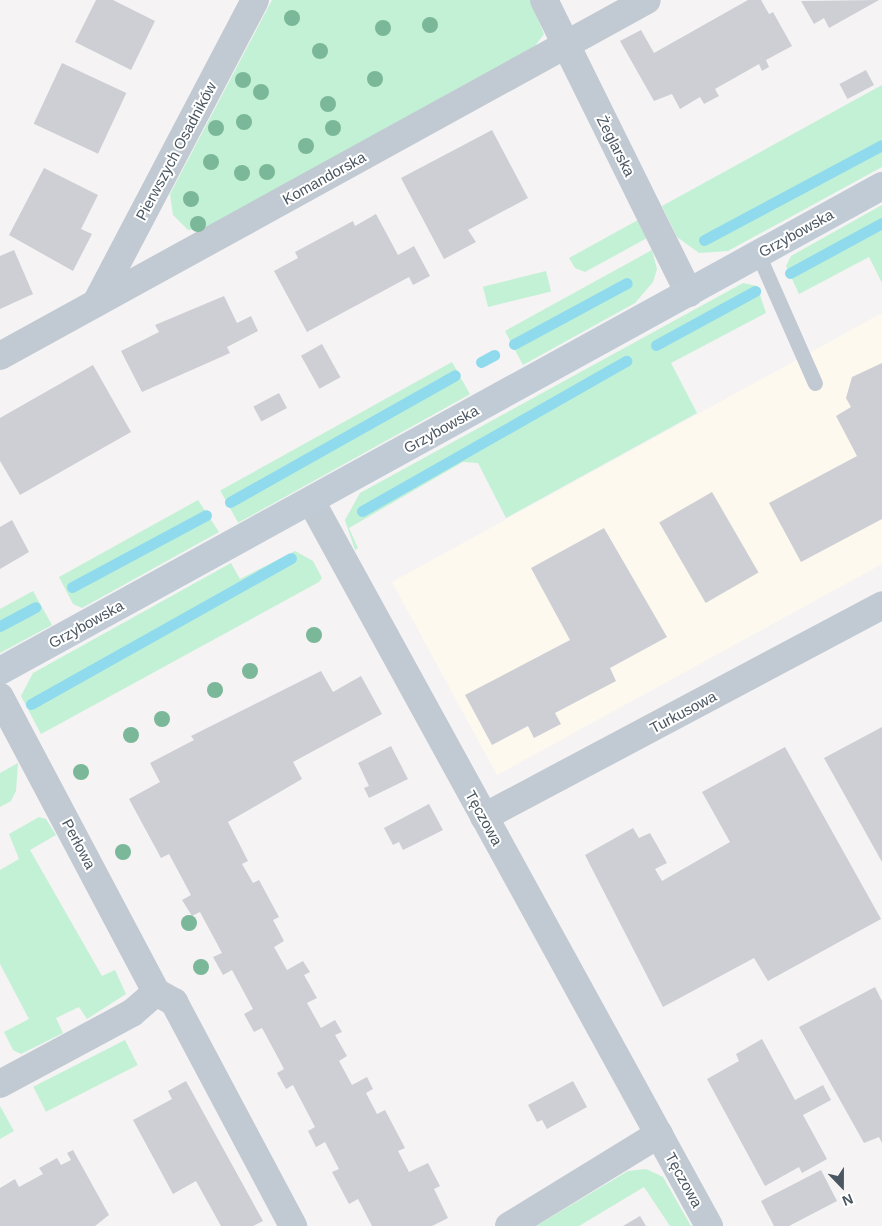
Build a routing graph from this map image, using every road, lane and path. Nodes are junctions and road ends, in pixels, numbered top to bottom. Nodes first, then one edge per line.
1 (255, 0) edge
2 (544, 0) edge
3 (647, 0) edge
4 (566, 46) junction
5 (882, 186) edge
6 (758, 254) junction
7 (689, 292) junction
8 (96, 302) junction
9 (0, 356) edge
10 (815, 383) dead end
11 (310, 500) junction
12 (882, 605) edge
13 (0, 671) edge
14 (0, 698) edge
15 (484, 818) junction
16 (156, 992) junction
17 (0, 1084) edge
18 (659, 1134) junction
19 (293, 1226) edge
20 (509, 1226) edge
21 (709, 1226) edge

1 - 8 street, Pierwszych Osadników
2 - 4 street, Żeglarska
3 - 4 street, Komandorska
4 - 7 street, Żeglarska
4 - 8 street, Komandorska
5 - 6 street, Grzybowska
6 - 7 street, Grzybowska
6 - 10 lane
7 - 11 street, Grzybowska
8 - 9 street, Komandorska
11 - 13 street, Grzybowska
11 - 15 street, Tęczowa
12 - 15 street, Turkusowa
14 - 16 street, Perłowa
15 - 18 street, Tęczowa
16 - 17 street
16 - 19 street, Perłowa
18 - 20 street, Tęczowa
18 - 21 street, Tęczowa

